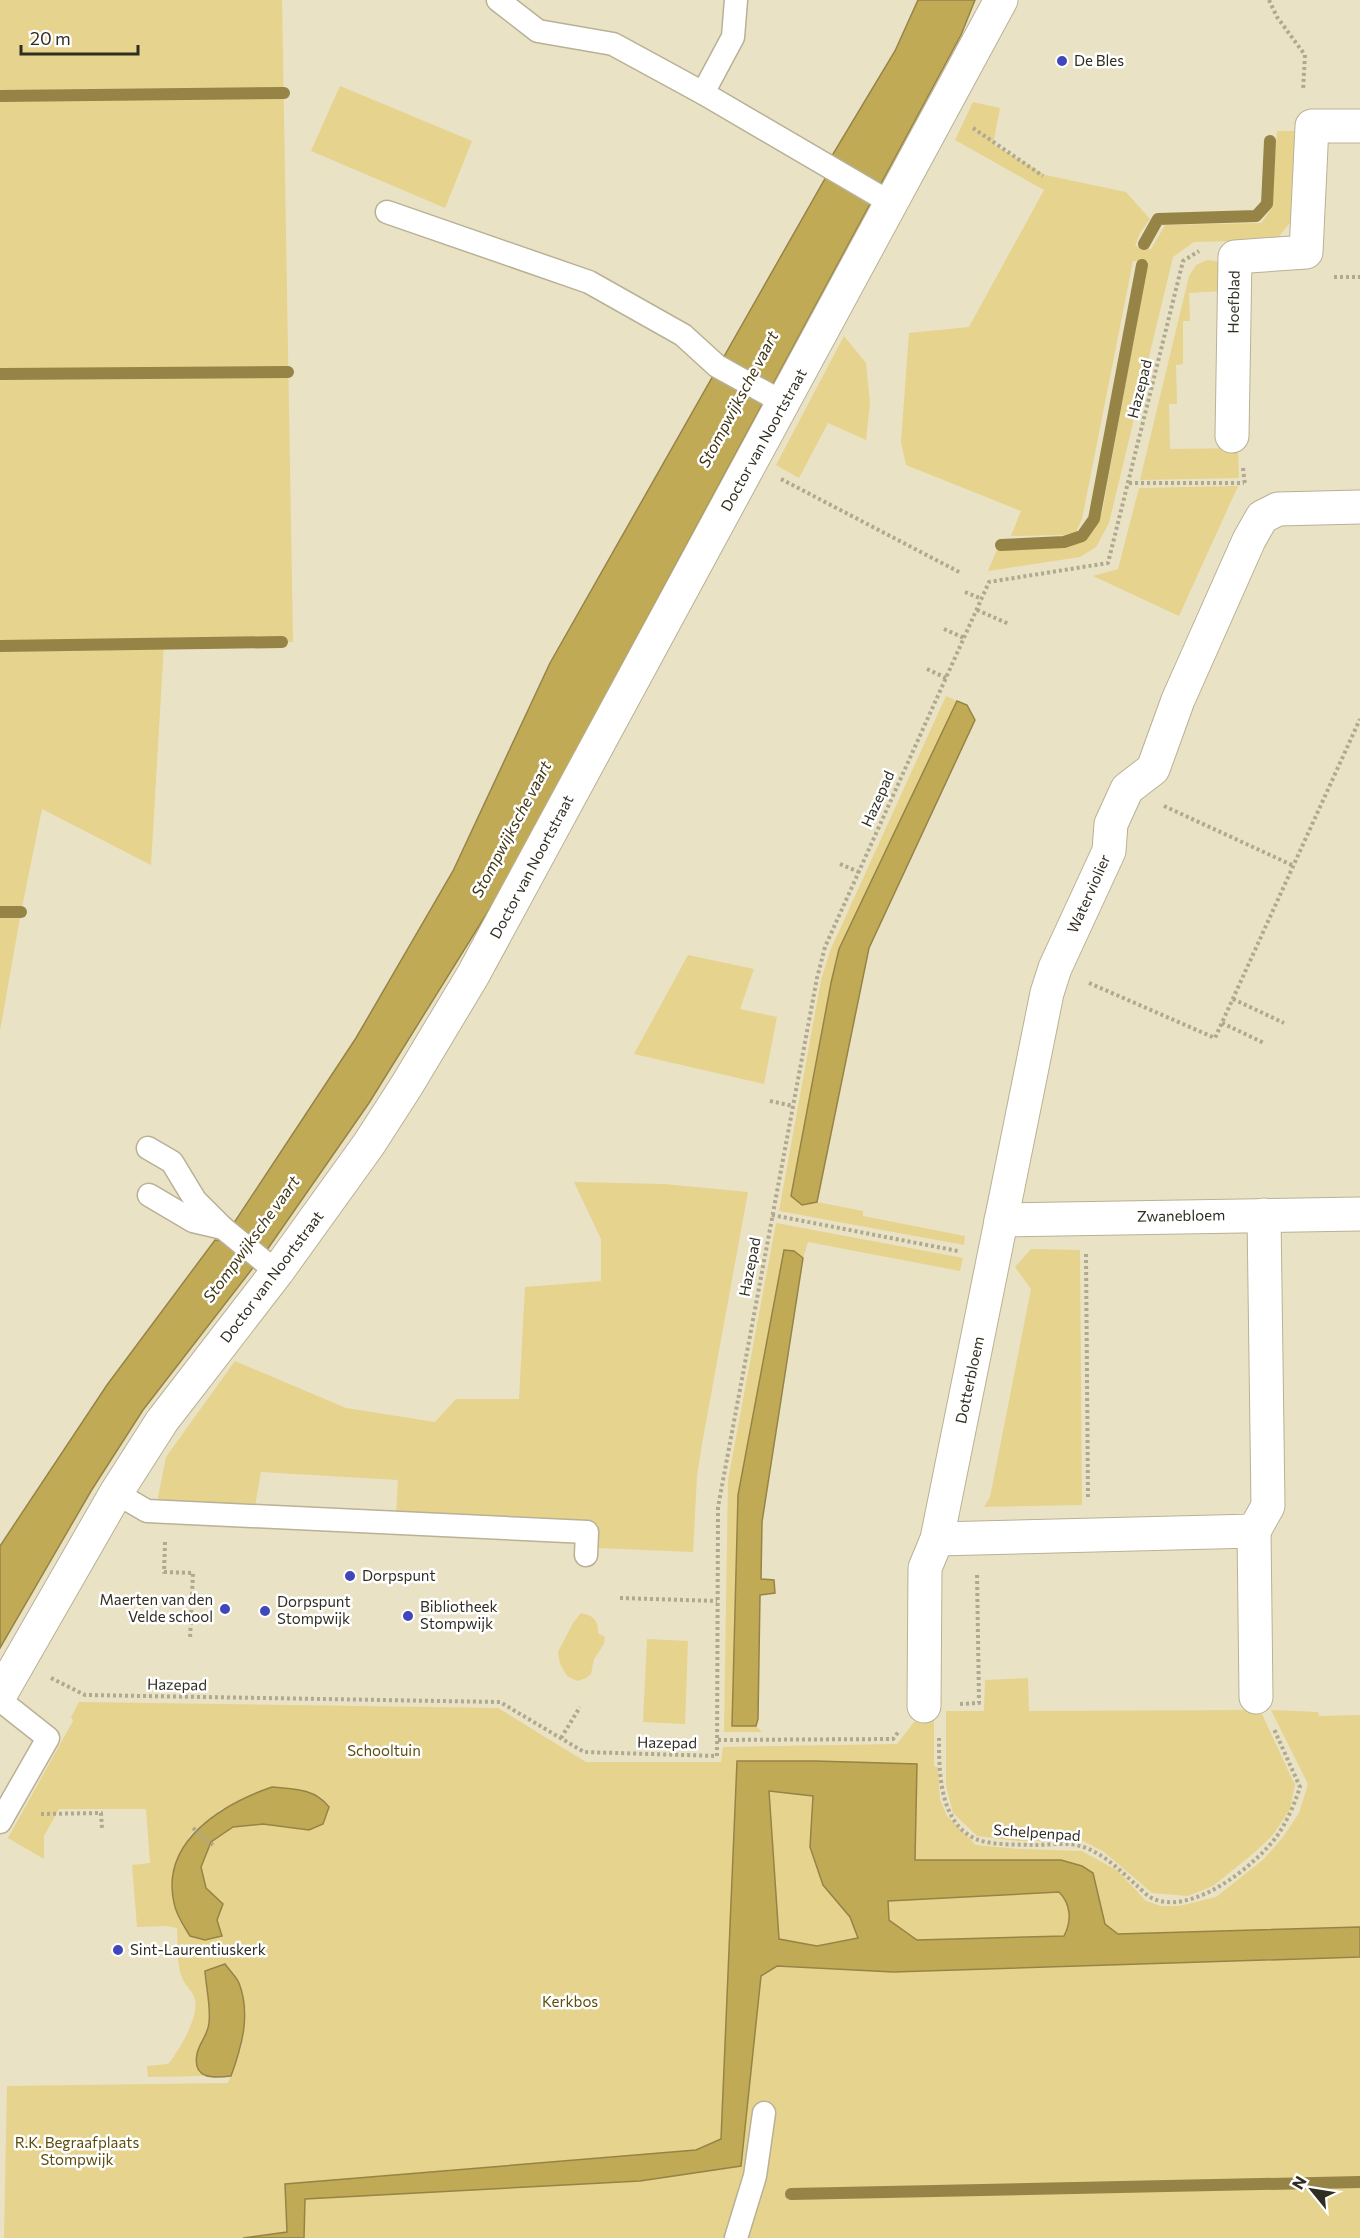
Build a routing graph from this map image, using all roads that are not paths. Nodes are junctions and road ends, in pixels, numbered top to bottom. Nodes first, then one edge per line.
1 (498, 0) edge
2 (736, 0) edge
3 (1001, 0) edge
4 (703, 93) junction
5 (1360, 126) edge
6 (884, 199) junction
7 (387, 212) dead end
8 (777, 399) junction
9 (1232, 436) road end
10 (1360, 507) edge
11 (148, 1148) dead end
12 (149, 1195) dead end
13 (1360, 1214) edge
14 (1264, 1215) junction
15 (1001, 1220) junction
16 (223, 1228) junction
17 (270, 1267) junction
18 (116, 1493) junction
19 (1254, 1531) junction
20 (937, 1539) junction
21 (586, 1555) dead end
22 (3, 1685) edge
23 (1256, 1697) road end
24 (924, 1706) road end
25 (5, 1814) edge
26 (764, 2113) dead end
27 (736, 2238) edge

1 - 4 lane
2 - 4 lane
3 - 6 street, Doctor van Noortstraat
4 - 6 lane
5 - 9 street, Hoefblad
6 - 8 street, Doctor van Noortstraat
7 - 8 lane
8 - 17 street, Doctor van Noortstraat
10 - 15 street, Waterviolier
11 - 16 lane
12 - 16 lane
13 - 14 street, Zwanebloem
14 - 15 street, Zwanebloem
14 - 19 street
15 - 20 street, Dotterbloem
16 - 17 lane
17 - 18 street, Doctor van Noortstraat
18 - 21 lane
18 - 22 street, Doctor van Noortstraat
19 - 20 street
19 - 23 street
20 - 24 street, Dotterbloem
22 - 25 lane
26 - 27 lane

